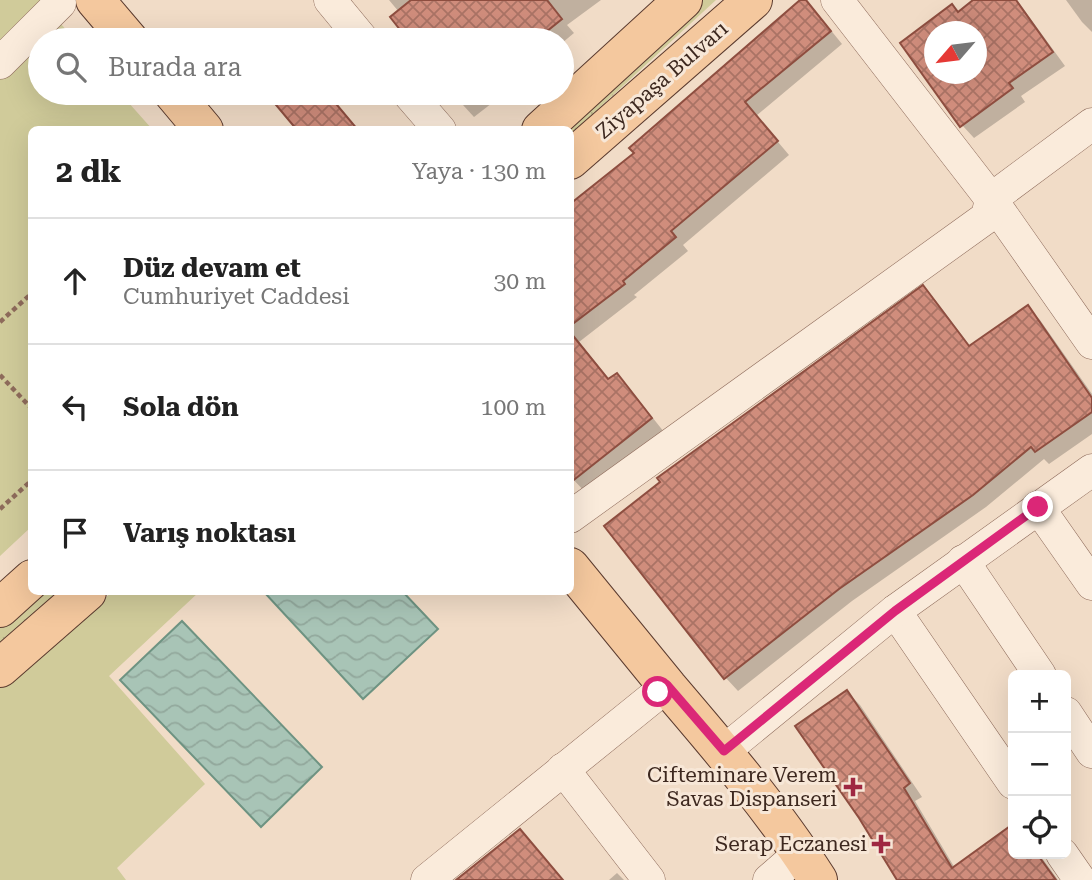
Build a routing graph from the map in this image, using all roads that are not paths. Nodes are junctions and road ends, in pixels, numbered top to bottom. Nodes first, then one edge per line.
1 (330, 0) edge
2 (683, 0) edge
3 (753, 0) edge
4 (836, 0) edge
5 (78, 1) edge
6 (44, 28) edge
7 (113, 28) edge
8 (353, 28) edge
9 (28, 41) edge
10 (0, 63) edge
11 (574, 100) edge
12 (183, 105) edge
13 (418, 105) edge
14 (568, 105) edge
15 (1092, 124) edge
16 (201, 126) edge
17 (437, 126) edge
18 (545, 126) edge
19 (574, 157) edge
20 (991, 200) junction
21 (1088, 330) edge
22 (1092, 470) edge
23 (1038, 507) junction
24 (574, 514) edge
25 (963, 561) junction
26 (574, 572) edge
27 (28, 583) edge
28 (1092, 584) edge
29 (84, 595) edge
30 (0, 608) edge
31 (895, 611) junction
32 (0, 668) edge
33 (1037, 670) edge
34 (667, 685) junction
35 (1071, 720) edge
36 (724, 751) junction
37 (1092, 752) edge
38 (564, 769) junction
39 (1008, 776) edge
40 (1065, 859) edge
41 (809, 866) edge
42 (1092, 876) edge
43 (427, 880) edge
44 (649, 880) edge
45 (769, 880) edge
46 (1080, 880) edge
47 (1087, 880) edge

1 - 8 street
2 - 11 main road, Ziyapaşa Bulvarı
3 - 19 main road, Ziyapaşa Bulvarı
4 - 20 street
5 - 6 street
5 - 7 main road
9 - 10 street
12 - 16 main road
13 - 17 street
14 - 18 main road, Ziyapaşa Bulvarı
15 - 20 street
20 - 21 street
20 - 24 street
22 - 23 street
23 - 25 street
23 - 28 street
25 - 31 street
25 - 33 street
26 - 34 main road
27 - 30 main road
29 - 32 main road
31 - 36 street
31 - 39 street
34 - 36 main road
34 - 38 street
35 - 37 street
36 - 41 main road
38 - 43 street
38 - 44 street
40 - 46 street
41 - 45 street
42 - 47 street

